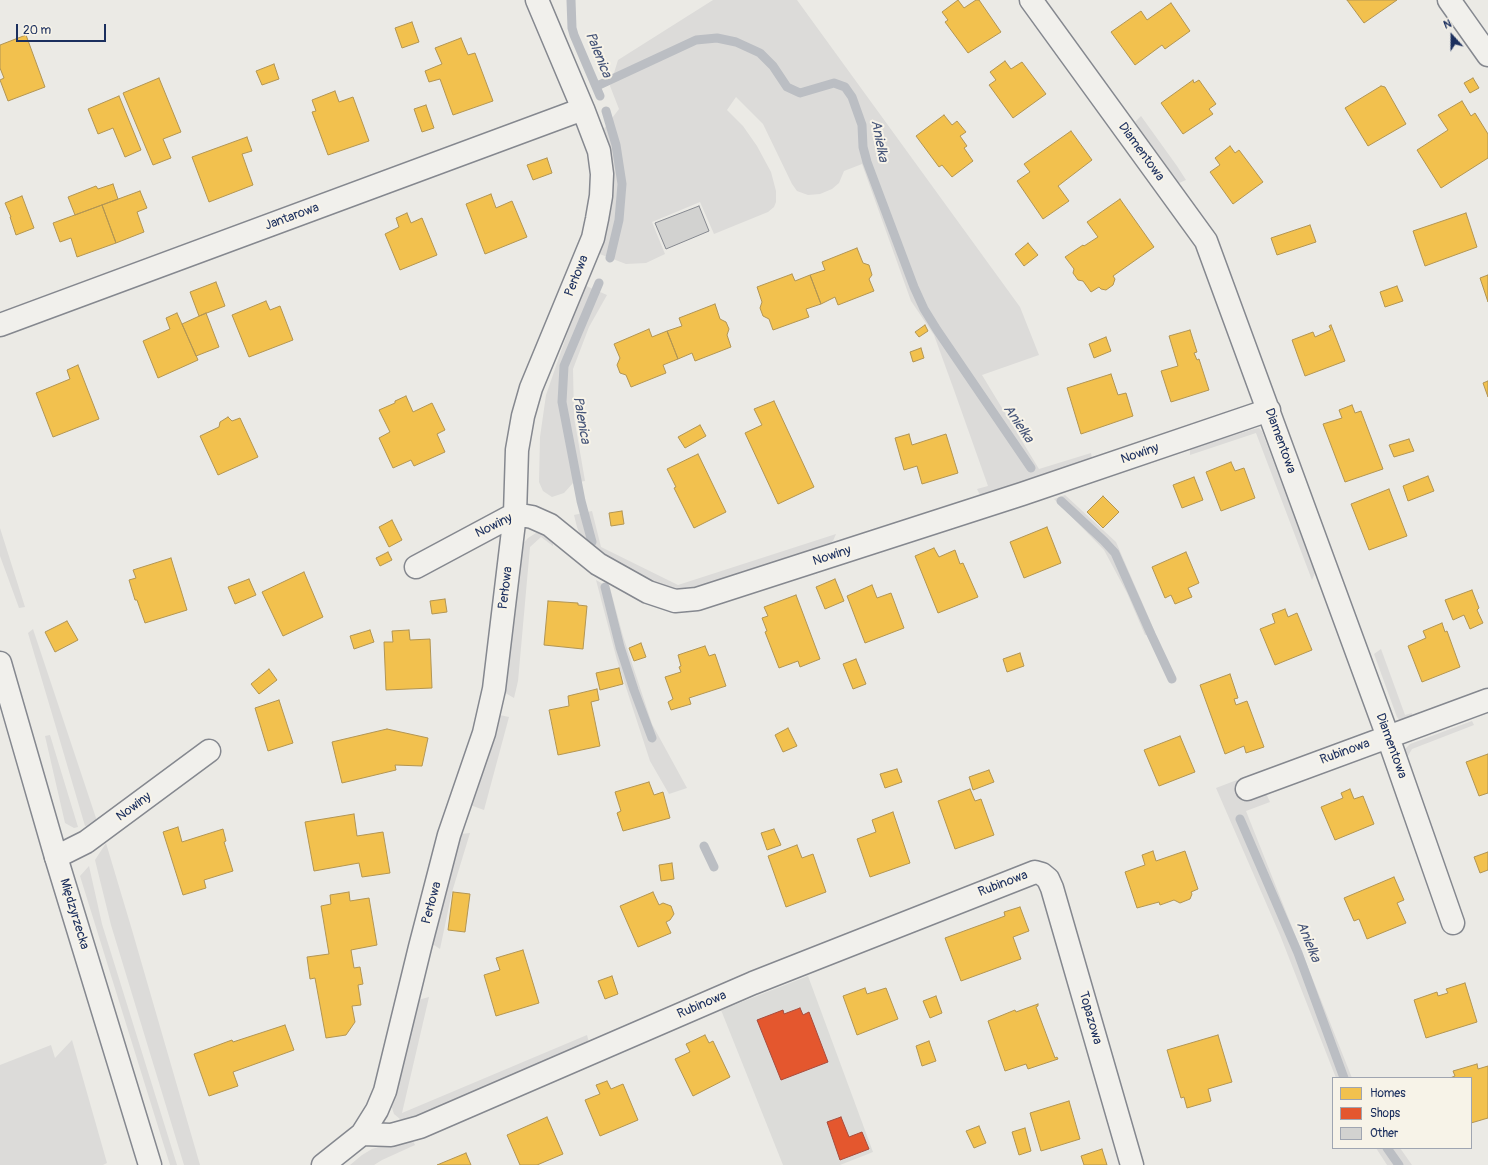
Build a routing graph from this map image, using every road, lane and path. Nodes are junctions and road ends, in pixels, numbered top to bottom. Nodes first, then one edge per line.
1 (537, 0) edge
2 (1031, 0) edge
3 (1449, 0) edge
4 (1488, 55) edge
5 (583, 109) junction
6 (0, 325) edge
7 (1269, 410) junction
8 (515, 514) junction
9 (416, 566) dead end
10 (0, 663) edge
11 (1488, 700) edge
12 (1388, 737) junction
13 (208, 751) dead end
14 (1247, 789) dead end
15 (56, 857) junction
16 (1042, 874) joint
17 (1453, 923) dead end
18 (362, 1134) junction
19 (150, 1165) edge
20 (323, 1165) edge
21 (1132, 1165) edge

1 - 5 street, Perłowa
2 - 7 street, Diamentowa
3 - 4 street
5 - 6 street, Jantarowa
5 - 8 street, Perłowa
7 - 8 street, Nowiny
7 - 12 street, Diamentowa
8 - 9 street, Nowiny
8 - 18 street, Perłowa
10 - 15 street, Międzyrzecka
11 - 12 street, Rubinowa
12 - 14 street, Rubinowa
12 - 17 street, Diamentowa
13 - 15 street, Nowiny
15 - 19 street, Międzyrzecka
16 - 18 street, Rubinowa
16 - 21 street, Topazowa
18 - 20 street, Perłowa

